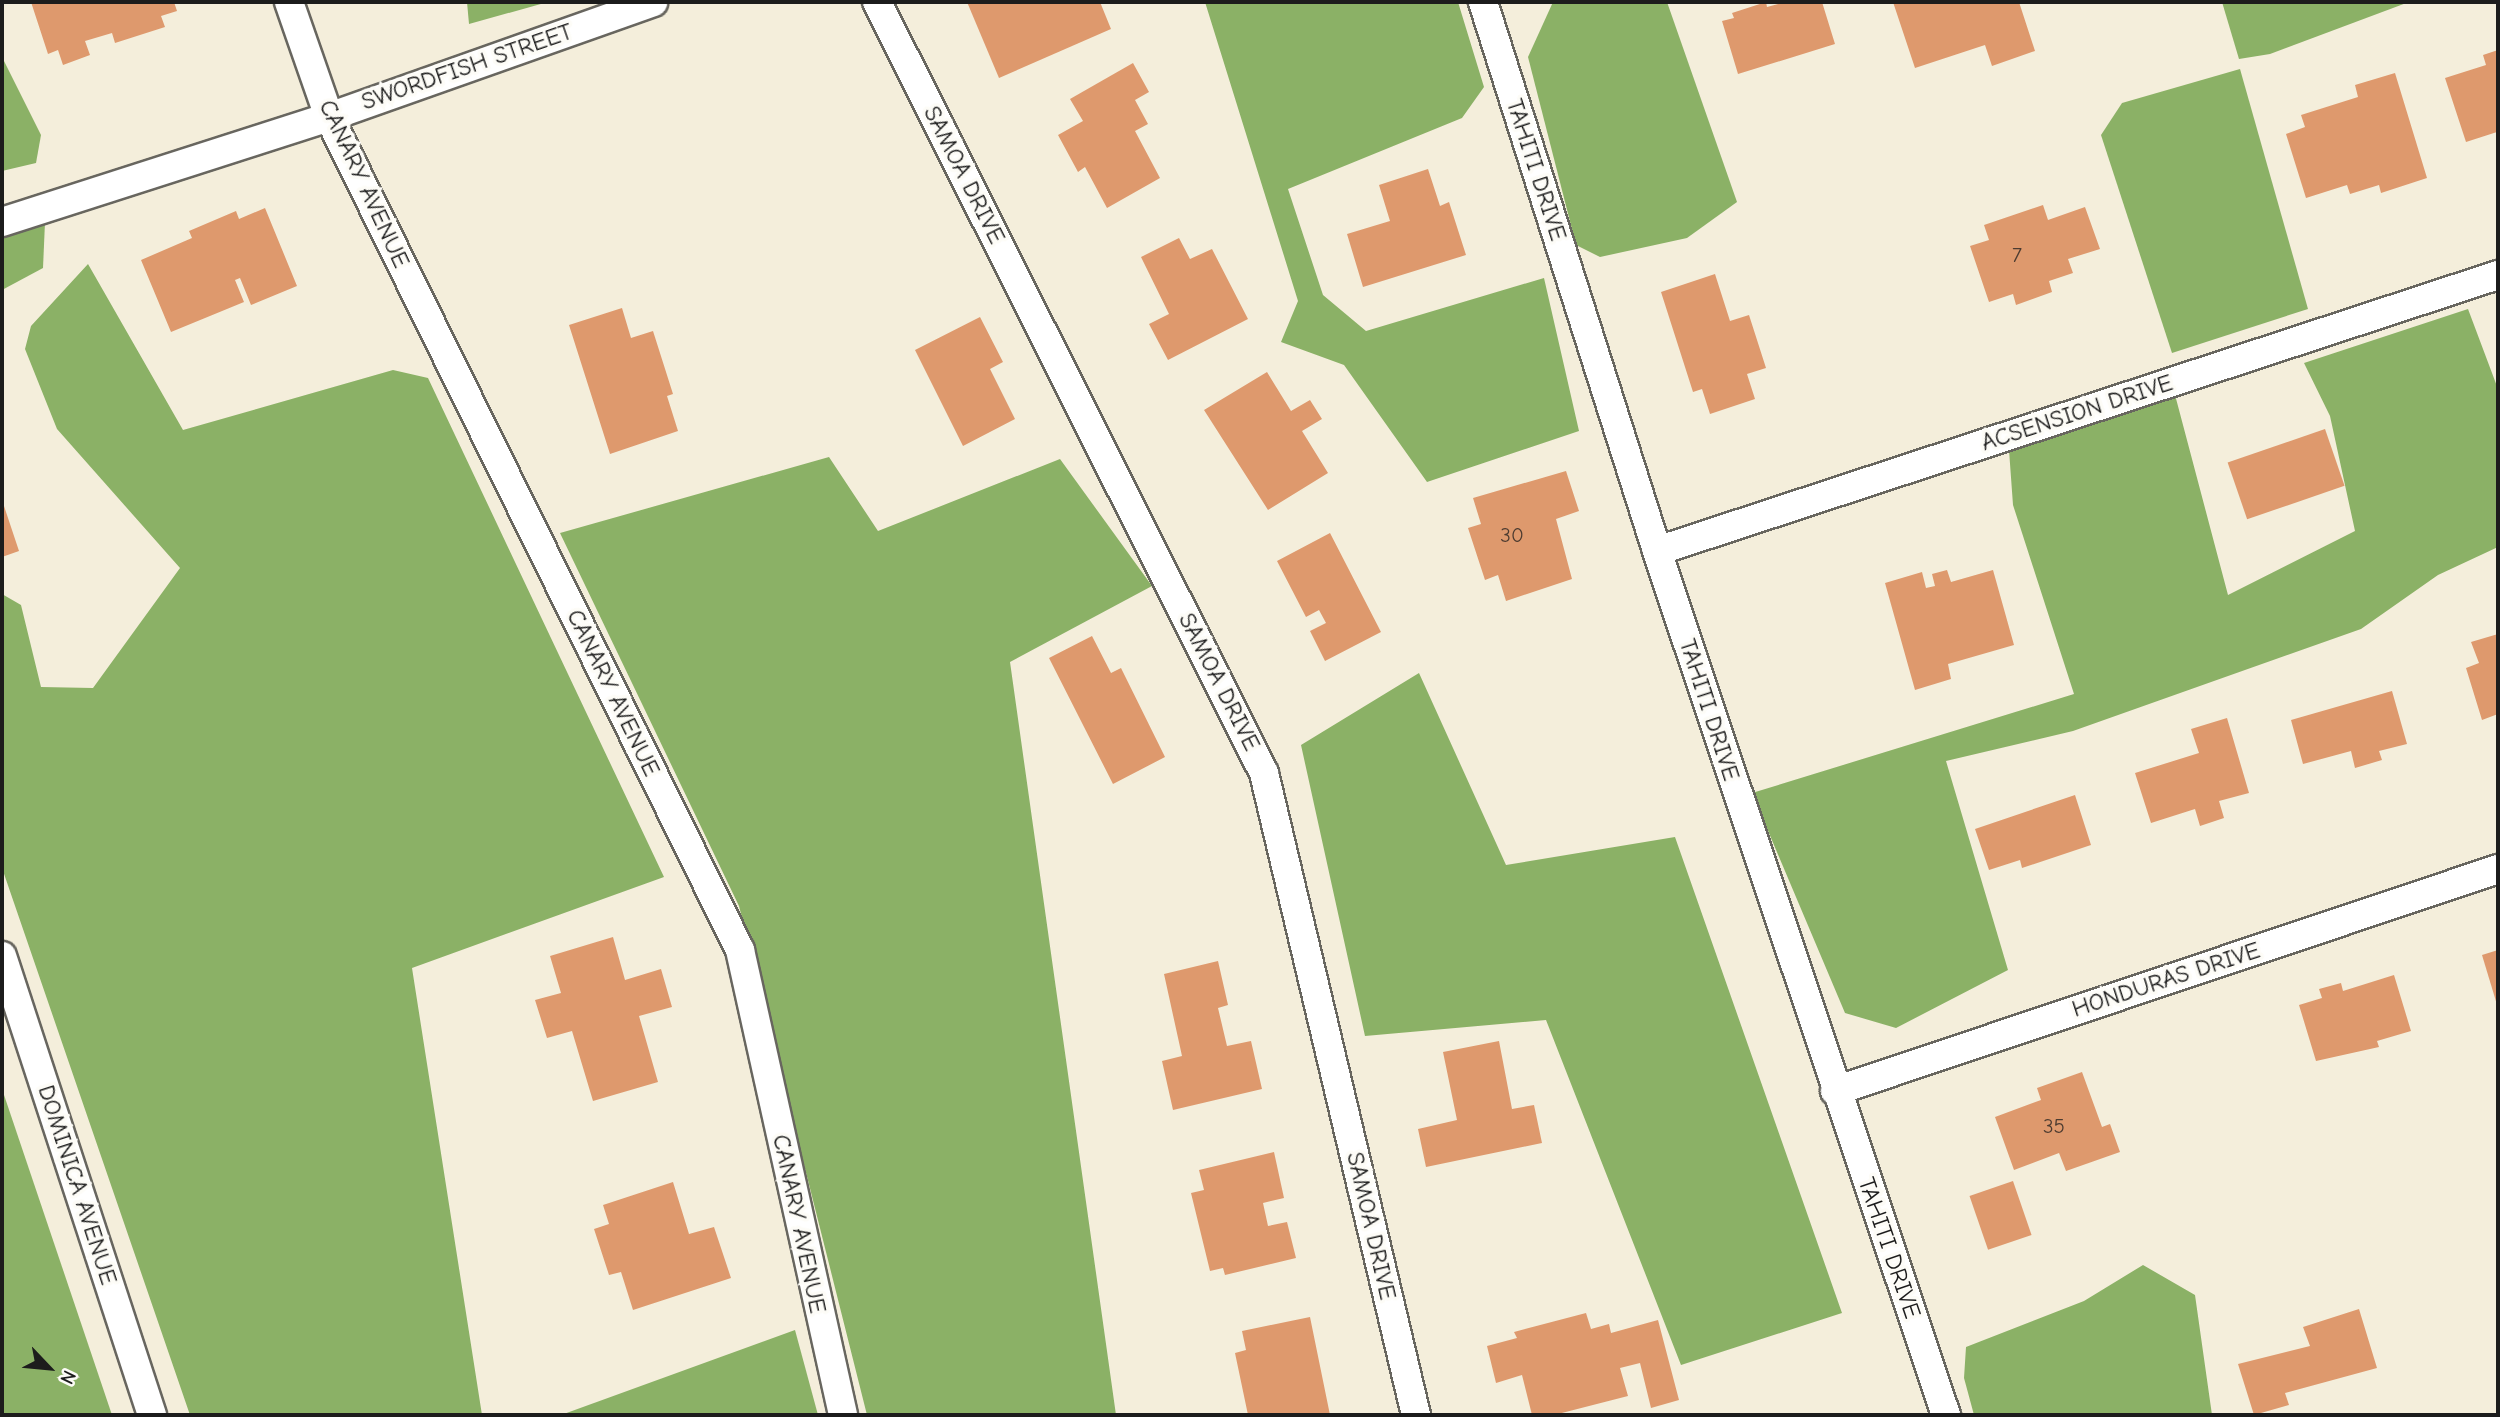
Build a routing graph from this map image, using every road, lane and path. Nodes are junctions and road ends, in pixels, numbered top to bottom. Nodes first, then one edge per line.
1 (289, 2) edge
2 (653, 2) edge
3 (877, 2) edge
4 (1490, 4) edge
5 (329, 117) junction
6 (2, 222) edge
7 (2498, 275) edge
8 (1657, 551) junction
9 (2498, 869) edge
10 (2, 956) edge
11 (1835, 1091) junction
12 (152, 1415) edge
13 (843, 1415) edge
14 (1416, 1415) edge
15 (1946, 1415) edge

1 - 5 street, CANARY AVENUE
2 - 5 street, SWORDFISH STREET
3 - 14 street, SAMOA DRIVE
4 - 8 street, TAHITI DRIVE
5 - 6 street, SWORDFISH STREET
5 - 13 street, CANARY AVENUE
7 - 8 street, ACSENSION DRIVE
8 - 11 street, TAHITI DRIVE
9 - 11 street, HONDURAS DRIVE
10 - 12 street, DOMINICA AVENUE
11 - 15 street, TAHITI DRIVE

